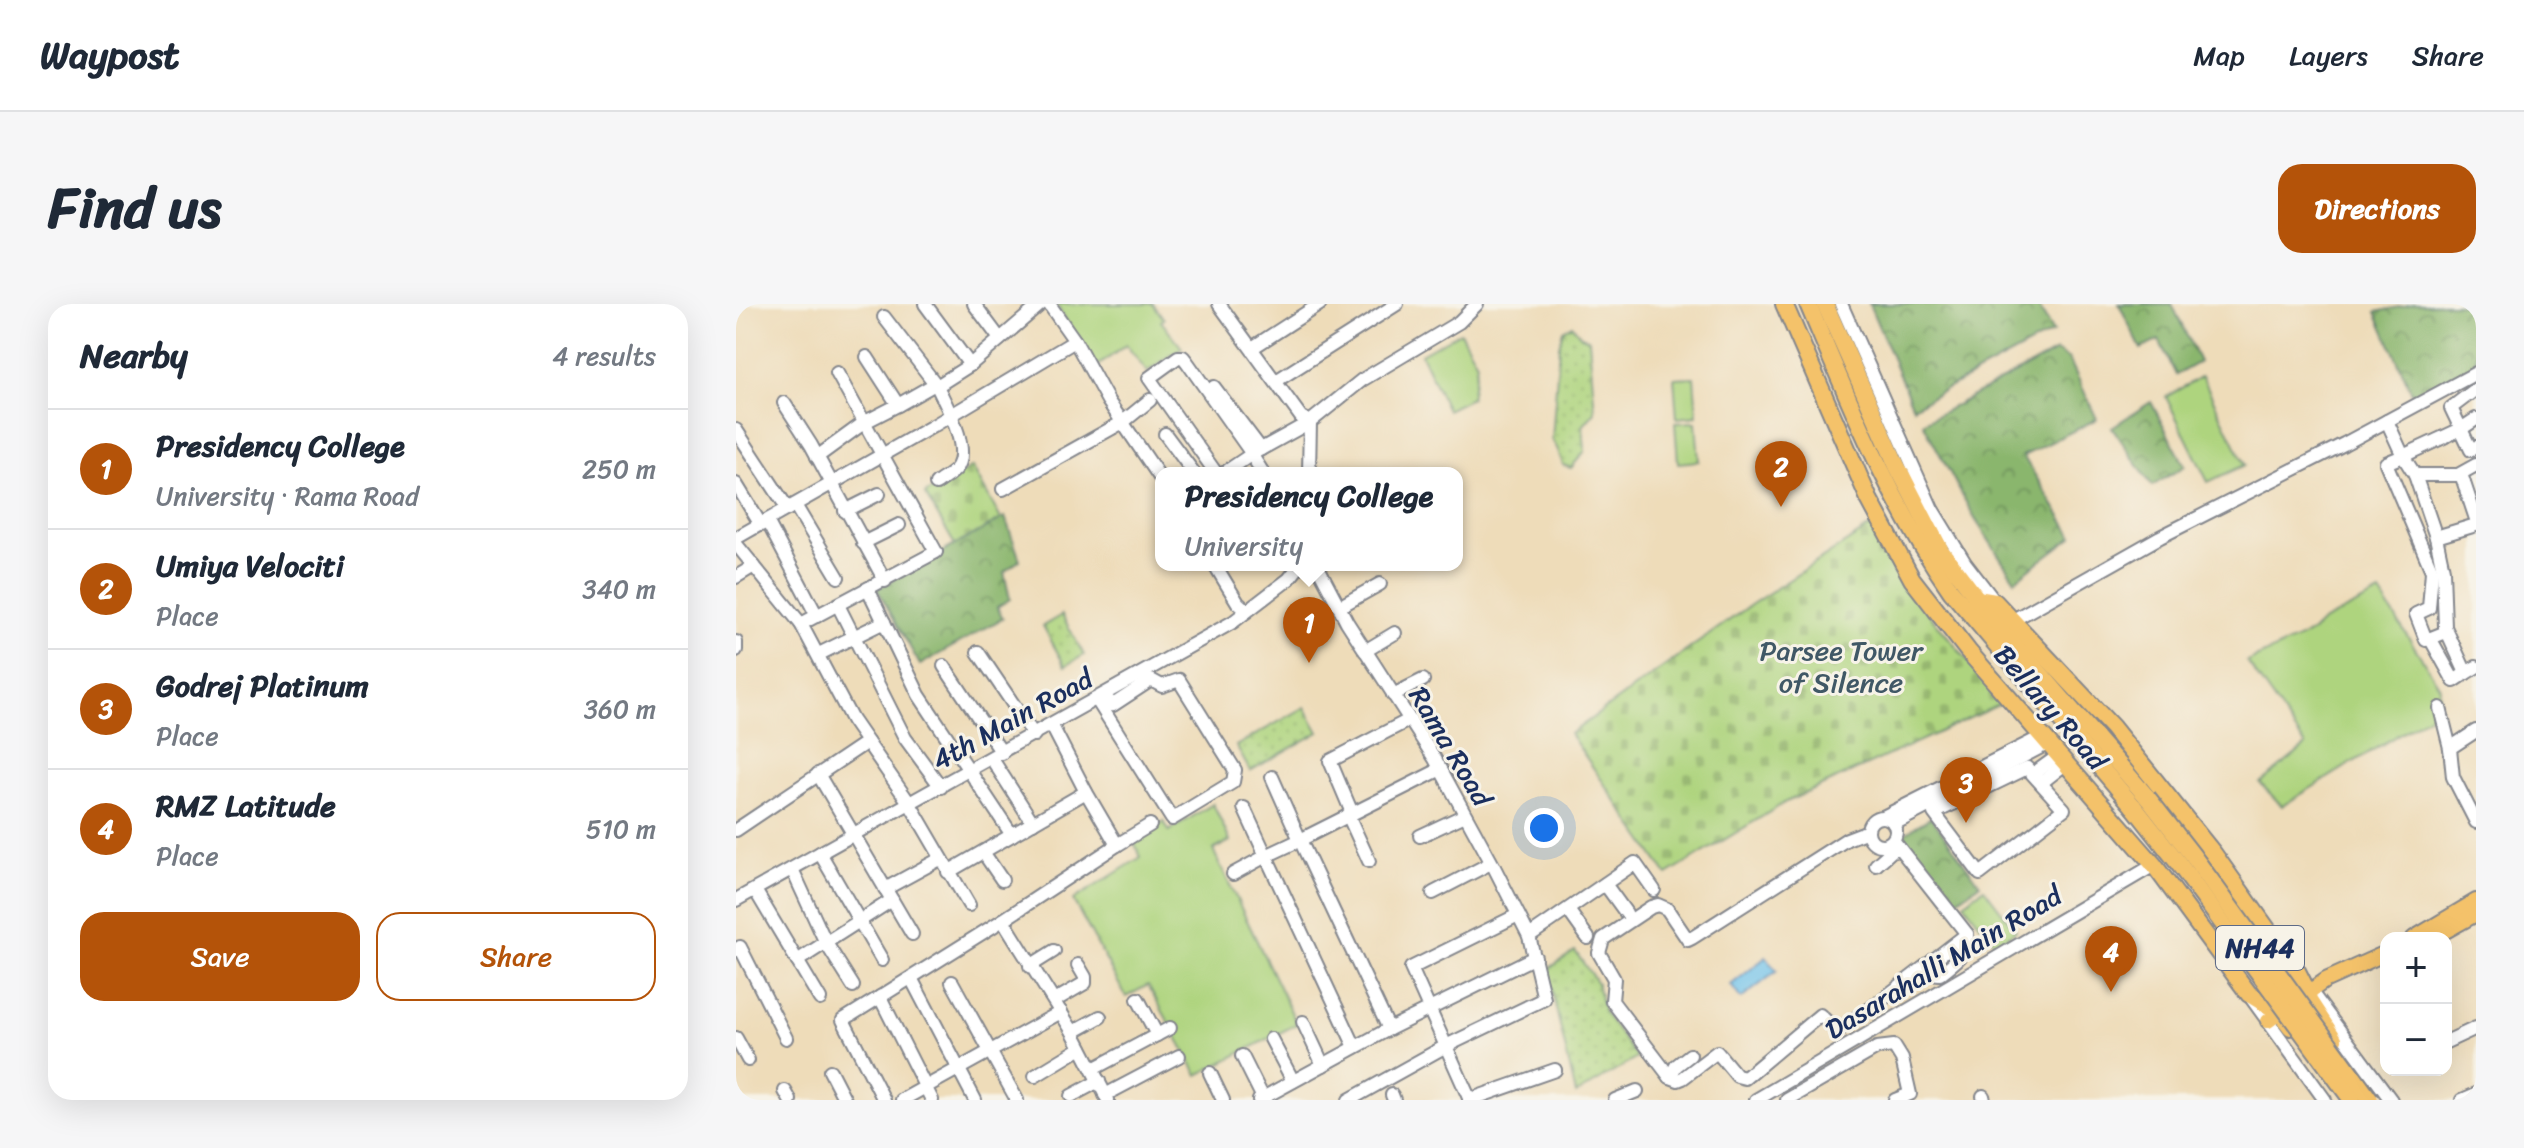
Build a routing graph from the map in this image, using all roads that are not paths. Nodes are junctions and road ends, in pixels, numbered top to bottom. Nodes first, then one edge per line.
1 (925, 304) edge
2 (974, 304) edge
3 (1041, 304) edge
4 (1049, 304) edge
5 (1320, 304) edge
6 (1397, 304) edge
7 (1477, 304) edge
8 (1784, 304) edge
9 (1808, 304) edge
10 (1825, 304) edge
11 (1841, 304) edge
12 (1225, 306) edge
13 (884, 317) dead end
14 (1000, 339) junction
15 (1075, 341) junction
16 (1252, 348) junction
17 (867, 357) dead end
18 (970, 365) junction
19 (837, 373) dead end
20 (2476, 373) edge
21 (1276, 381) junction
22 (936, 385) junction
23 (1214, 387) dead end
24 (2476, 389) edge
25 (2442, 391) junction
26 (1150, 400) dead end
27 (784, 403) dead end
28 (898, 405) junction
29 (2451, 408) junction
30 (951, 416) junction
31 (2476, 419) edge
32 (2387, 421) junction
33 (865, 422) junction
34 (1123, 422) junction
35 (1310, 422) junction
36 (2461, 429) junction
37 (736, 430) edge
38 (1165, 434) dead end
39 (1254, 452) junction
40 (881, 456) junction
41 (2403, 456) junction
42 (2475, 456) edge
43 (817, 457) junction
44 (1190, 467) edge
45 (1212, 467) edge
46 (1233, 467) edge
47 (1260, 467) edge
48 (1309, 467) edge
49 (1155, 470) edge
50 (2461, 474) junction
51 (2415, 475) junction
52 (736, 484) edge
53 (831, 484) junction
54 (936, 484) dead end
55 (1003, 489) dead end
56 (879, 494) dead end
57 (792, 507) junction
58 (845, 511) junction
59 (2476, 522) edge
60 (764, 523) junction
61 (899, 525) dead end
62 (2436, 537) junction
63 (736, 541) edge
64 (863, 543) junction
65 (754, 566) junction
66 (1219, 571) edge
67 (1295, 571) edge
68 (1320, 571) edge
69 (736, 577) edge
70 (838, 577) dead end
71 (885, 581) junction
72 (1380, 584) dead end
73 (868, 589) junction
74 (1977, 599) junction
75 (1995, 602) junction
76 (838, 605) junction
77 (1339, 607) junction
78 (1247, 611) junction
79 (817, 616) junction
80 (884, 622) junction
81 (2006, 623) junction
82 (801, 624) junction
83 (2446, 632) junction
84 (1395, 633) dead end
85 (853, 638) junction
86 (2430, 638) junction
87 (736, 642) edge
88 (736, 650) edge
89 (1365, 651) junction
90 (978, 652) dead end
91 (819, 654) junction
92 (944, 666) dead end
93 (2471, 670) edge
94 (1423, 680) dead end
95 (1393, 695) junction
96 (1100, 698) junction
97 (2440, 708) dead end
98 (1409, 720) junction
99 (1052, 726) junction
100 (2476, 731) edge
101 (1034, 735) junction
102 (867, 742) junction
103 (2450, 748) junction
104 (2053, 750) junction
105 (997, 756) junction
106 (1441, 769) junction
107 (970, 771) junction
108 (818, 774) junction
109 (1272, 777) dead end
110 (2037, 778) junction
111 (941, 787) junction
112 (1086, 792) junction
113 (2140, 802) junction
114 (910, 804) junction
115 (1244, 808) dead end
116 (1350, 814) junction
117 (1465, 815) junction
118 (1889, 820) junction
119 (2476, 822) edge
120 (1033, 823) junction
121 (1150, 825) dead end
122 (736, 830) edge
123 (1868, 831) junction
124 (855, 834) junction
125 (1012, 835) junction
126 (1420, 836) dead end
127 (1300, 840) junction
128 (1895, 843) junction
129 (1117, 845) junction
130 (983, 852) junction
131 (820, 853) junction
132 (1266, 856) junction
133 (940, 859) junction
134 (2218, 860) junction
135 (1369, 861) dead end
136 (1491, 863) junction
137 (1876, 865) dead end
138 (792, 869) junction
139 (2157, 870) junction
140 (948, 872) junction
141 (1233, 874) dead end
142 (1002, 880) dead end
143 (1605, 884) junction
144 (755, 890) junction
145 (1654, 890) dead end
146 (1433, 893) dead end
147 (889, 895) junction
148 (736, 900) edge
149 (2476, 901) edge
150 (969, 905) dead end
151 (1568, 910) junction
152 (1626, 913) dead end
153 (2476, 914) edge
154 (1518, 915) junction
155 (1003, 920) junction
156 (859, 922) junction
157 (2424, 932) edge
158 (2444, 932) edge
159 (912, 934) dead end
160 (1967, 934) junction
161 (1529, 936) junction
162 (1588, 938) dead end
163 (826, 943) junction
164 (738, 948) edge
165 (1054, 951) dead end
166 (2380, 956) edge
167 (1535, 957) junction
168 (882, 960) dead end
169 (797, 961) junction
170 (1078, 965) dead end
171 (2380, 965) edge
172 (1030, 966) junction
173 (1929, 973) dead end
174 (911, 978) junction
175 (952, 982) dead end
176 (853, 986) dead end
177 (2313, 991) junction
178 (880, 997) junction
179 (820, 999) dead end
180 (1138, 999) dead end
181 (1057, 1007) junction
182 (1429, 1009) junction
183 (1100, 1017) dead end
184 (2274, 1017) junction
185 (1303, 1022) dead end
186 (1170, 1028) dead end
187 (2476, 1028) edge
188 (1389, 1029) junction
189 (1073, 1032) junction
190 (1157, 1035) junction
191 (736, 1038) edge
192 (786, 1038) dead end
193 (1271, 1039) dead end
194 (2452, 1039) edge
195 (1446, 1046) junction
196 (1850, 1046) junction
197 (1355, 1047) junction
198 (1081, 1048) junction
199 (991, 1050) junction
200 (1690, 1055) dead end
201 (1179, 1056) dead end
202 (1242, 1056) dead end
203 (1858, 1058) junction
204 (748, 1060) dead end
205 (1323, 1065) junction
206 (958, 1069) junction
207 (1555, 1070) dead end
208 (830, 1071) dead end
209 (1210, 1073) dead end
210 (1096, 1075) junction
211 (1035, 1076) dead end
212 (1670, 1077) junction
213 (1745, 1078) junction
214 (1293, 1081) junction
215 (925, 1087) junction
216 (1637, 1091) dead end
217 (2476, 1094) edge
218 (1071, 1096) dead end
219 (1107, 1097) edge
220 (1758, 1098) edge
221 (1261, 1099) edge
222 (845, 1100) edge
223 (884, 1100) edge
224 (902, 1100) edge
225 (932, 1100) edge
226 (975, 1100) edge
227 (1017, 1100) edge
228 (1223, 1100) edge
229 (1349, 1100) edge
230 (1470, 1100) edge
231 (1615, 1100) edge
232 (1787, 1100) edge
233 (1895, 1100) edge
234 (2325, 1100) edge
235 (2343, 1100) edge
236 (2352, 1100) edge
237 (2373, 1100) edge
238 (2391, 1100) edge
239 (2462, 1100) edge

1 - 18 street
2 - 14 street
3 - 14 street
4 - 15 street
5 - 16 street
6 - 21 street
7 - 35 street
8 - 104 highway, Bellary Road
9 - 113 highway, Bellary Road / NH44
10 - 74 highway, Bellary Road / NH44
11 - 75 street
12 - 16 street
13 - 22 street
14 - 18 street
15 - 30 street
15 - 34 street
16 - 21 street
17 - 28 street
18 - 22 street
19 - 33 street
20 - 25 street
21 - 35 street
22 - 28 street
22 - 30 street
23 - 39 street
24 - 29 street
25 - 29 street
25 - 32 street
26 - 34 street
27 - 43 street
28 - 33 street
29 - 36 street
30 - 40 street
30 - 54 street
31 - 36 street
32 - 41 street
32 - 81 street
33 - 40 street
33 - 43 street
34 - 49 street
34 - 55 street
35 - 39 street
35 - 48 street
36 - 41 street
36 - 42 street
37 - 57 street
38 - 44 street
39 - 45 street
39 - 46 street
39 - 47 street
40 - 53 street
40 - 71 street
41 - 51 street
41 - 86 street
42 - 50 street
43 - 53 street
50 - 51 street
50 - 59 street
51 - 62 street
52 - 60 street
53 - 57 street
53 - 58 street
56 - 58 street
57 - 60 street
57 - 70 street
58 - 64 street
59 - 62 street
60 - 63 street
60 - 79 street
61 - 64 street
62 - 83 street
63 - 65 street
64 - 71 street
65 - 69 street
65 - 82 street
66 - 78 street
67 - 78 street, 4th Main Road
68 - 77 street, Rama Road
71 - 73 street
72 - 77 street
73 - 76 street
73 - 80 street
74 - 75 highway
74 - 81 highway, Bellary Road / NH44
75 - 81 highway
76 - 79 street
76 - 85 street
77 - 89 street, Rama Road
78 - 96 street, 4th Main Road
79 - 82 street
80 - 85 street
80 - 107 street
81 - 113 highway, Bellary Road / NH44
81 - 134 highway, Bellary Road
82 - 91 street
83 - 86 street
83 - 93 street
84 - 89 street
85 - 91 street
85 - 111 street
86 - 93 street
87 - 88 street
89 - 95 street, Rama Road
90 - 101 street
91 - 102 street
92 - 105 street
94 - 95 street
95 - 98 street, Rama Road
96 - 96 street
96 - 99 street, 4th Main Road
97 - 103 street
98 - 106 street, Rama Road
98 - 116 street
99 - 101 street, 4th Main Road
99 - 112 street
100 - 103 street
101 - 105 street, 4th Main Road
102 - 108 street
102 - 114 street
103 - 119 street
104 - 110 street
104 - 118 street
104 - 139 highway, Bellary Road
105 - 107 street, 4th Main Road
105 - 120 street
106 - 116 street
106 - 117 street, Rama Road
107 - 111 street, 4th Main Road
107 - 125 street
108 - 122 street
108 - 124 street
109 - 127 street
110 - 110 street
111 - 114 street, 4th Main Road
112 - 120 street
112 - 129 street
113 - 236 highway, Bellary Road / NH44, bridge
113 - 237 highway, Bellary Road / NH44, bridge
114 - 124 street, 4th Main Road
114 - 133 street
115 - 132 street
116 - 127 street
116 - 135 street
117 - 126 street
117 - 136 street, Rama Road
118 - 123 street
118 - 128 street
120 - 125 street
121 - 129 street
123 - 128 street
123 - 212 street
124 - 131 street, 4th Main Road
124 - 147 street
125 - 130 street
127 - 132 street
127 - 188 street
128 - 137 street
128 - 160 street
129 - 155 street
130 - 140 street
130 - 142 street
131 - 138 street, 4th Main Road
131 - 156 street
132 - 141 street
132 - 197 street
133 - 140 street
133 - 147 street
134 - 139 highway
134 - 177 highway, Bellary Road
136 - 146 street
136 - 154 street, Rama Road
138 - 144 street, 4th Main Road
138 - 163 street
139 - 184 highway, Bellary Road
139 - 196 street, Dasarahalli Main Road
140 - 150 street
143 - 145 street
143 - 151 street
143 - 152 street
144 - 148 street, 4th Main Road
144 - 169 street
147 - 156 street
147 - 159 street
149 - 157 main road
151 - 161 street
151 - 162 street
153 - 158 main road
154 - 161 street, Rama Road
154 - 182 street
155 - 172 street
155 - 174 street
156 - 163 street
156 - 168 street
160 - 173 street
160 - 213 street
161 - 167 street, Rama Road
163 - 169 street
163 - 176 street
164 - 192 street
165 - 172 street
166 - 177 main road
167 - 182 street
167 - 195 street, Rama Road
169 - 179 street
170 - 181 street
171 - 177 main road
172 - 181 street
174 - 178 street
174 - 206 street
175 - 199 street
177 - 184 main road
177 - 237 highway, Bellary Road
177 - 238 street
178 - 215 street
178 - 223 street
180 - 190 street
181 - 189 street
181 - 199 street
182 - 188 street
182 - 195 street
183 - 189 street
184 - 234 street
184 - 235 highway, Bellary Road
185 - 205 street
186 - 190 street
187 - 194 street
188 - 197 street
189 - 198 street
190 - 210 street
191 - 204 street
193 - 214 street
195 - 229 street
195 - 230 street
196 - 203 street
196 - 220 street, Dasarahalli Main Road
197 - 205 street
198 - 210 street
198 - 211 street
199 - 206 street
199 - 227 street
200 - 212 street
201 - 219 street
202 - 221 street
203 - 232 street
203 - 233 street
205 - 214 street
206 - 215 street
206 - 226 street
207 - 230 street
208 - 222 street
209 - 228 street
210 - 218 street
210 - 219 street
212 - 213 street
213 - 220 street
214 - 221 street
215 - 224 street
215 - 225 street
216 - 231 street
217 - 239 street

